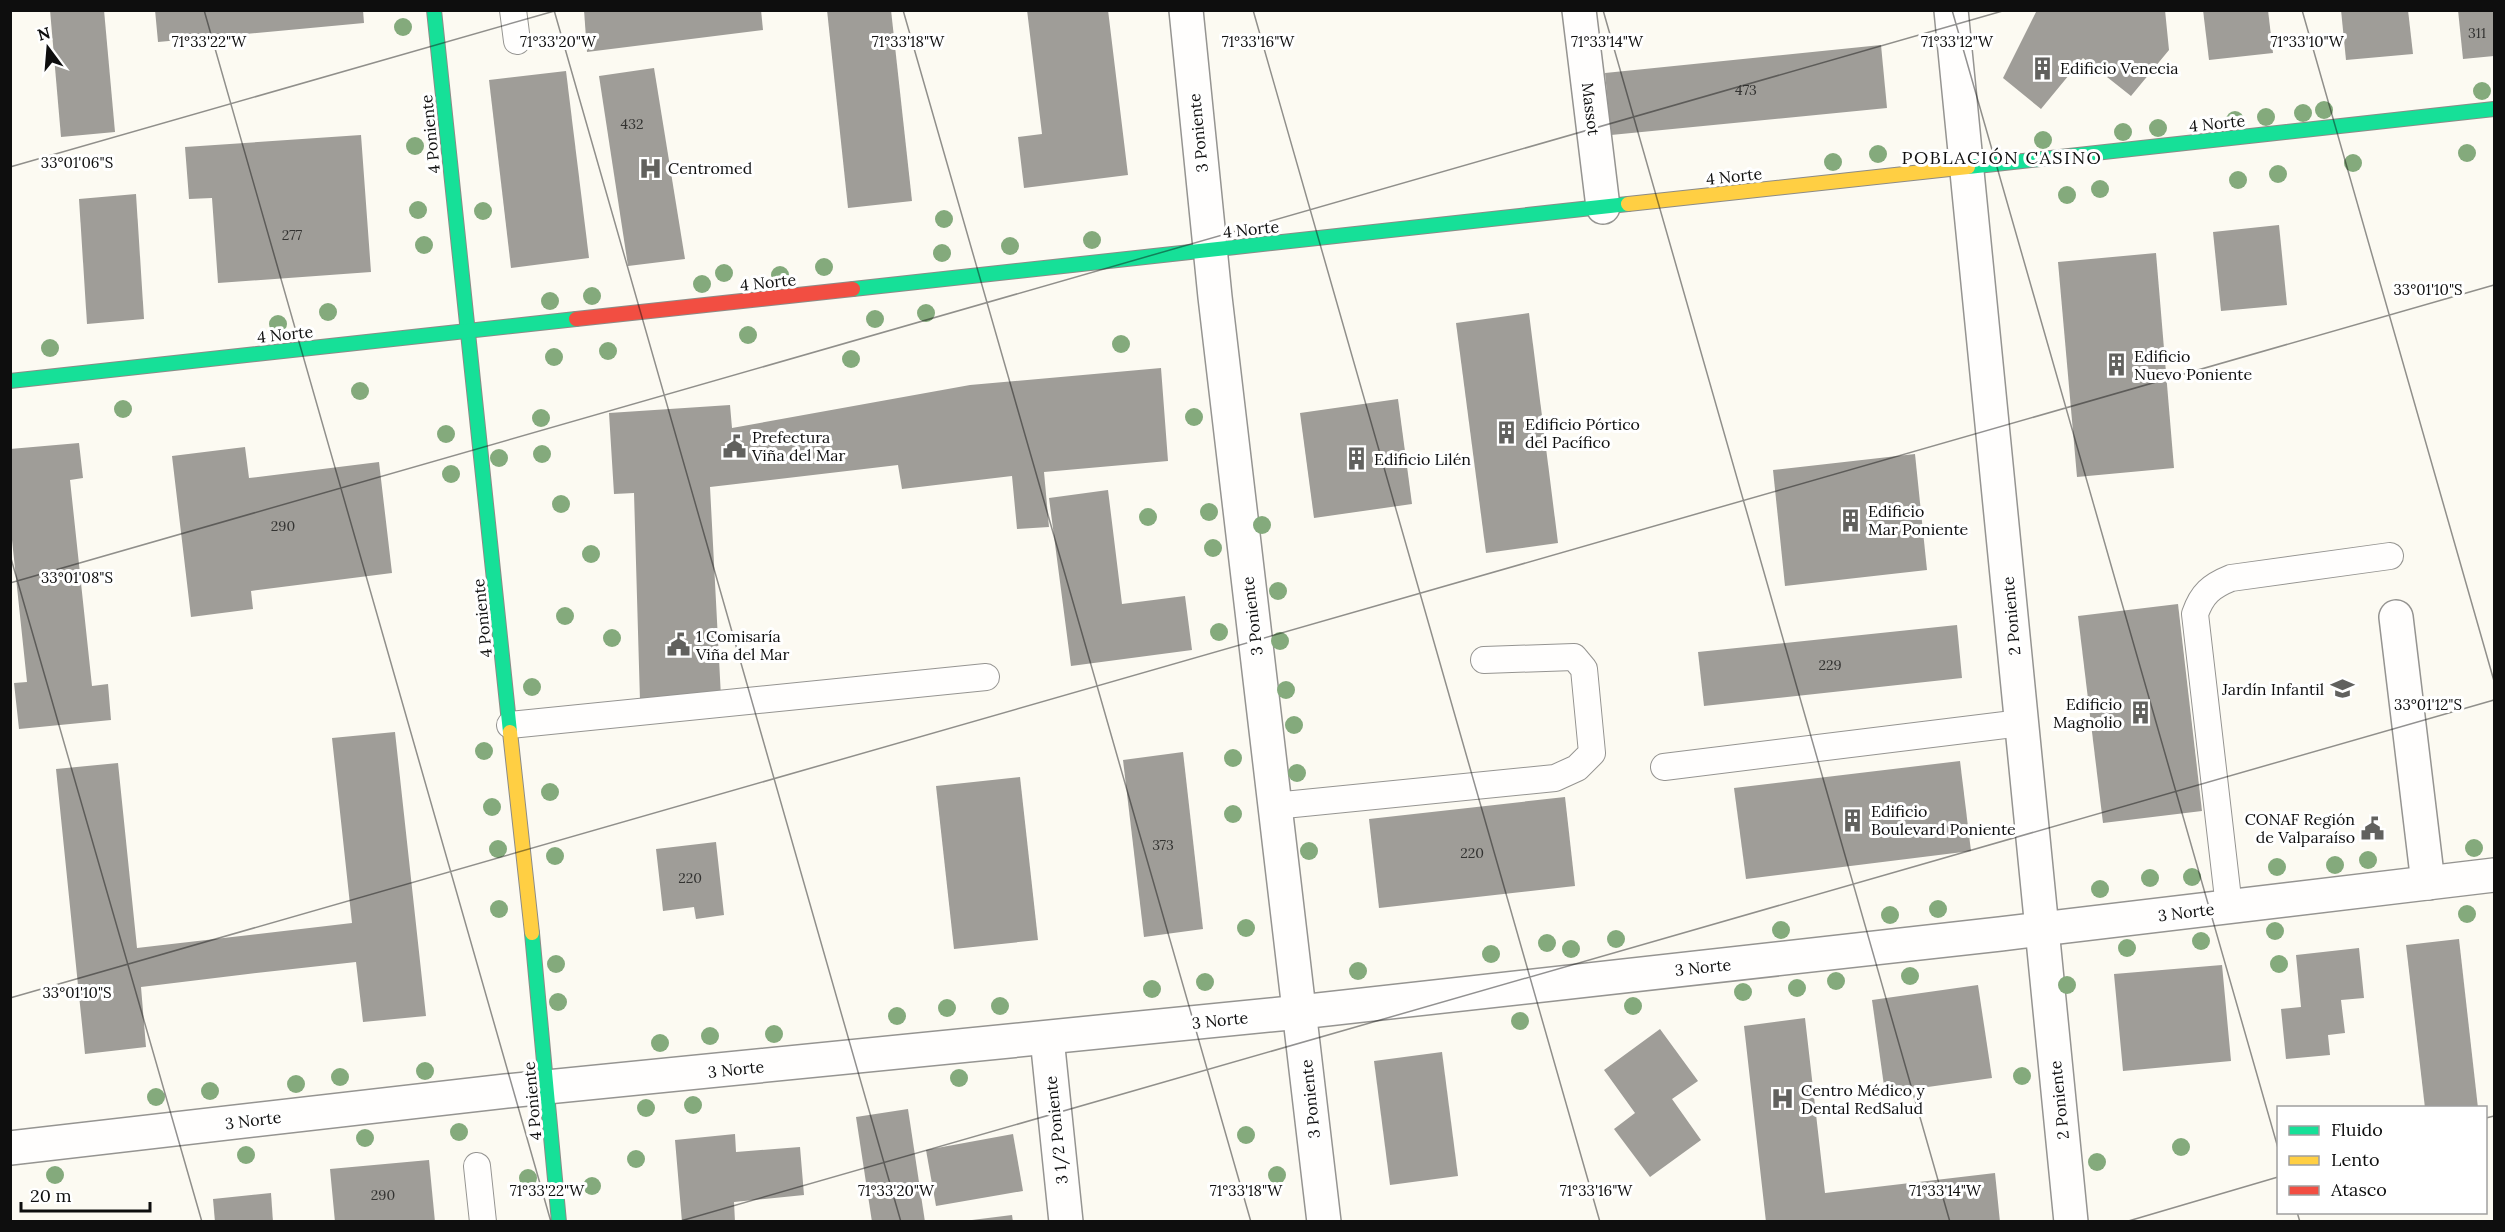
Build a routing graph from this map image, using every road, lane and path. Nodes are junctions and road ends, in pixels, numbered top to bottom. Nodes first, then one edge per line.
1 (434, 10) edge
2 (513, 10) edge
3 (1186, 10) edge
4 (1579, 10) edge
5 (1951, 10) edge
6 (517, 41) dead end
7 (2494, 109) edge
8 (1968, 167) junction
9 (1604, 207) junction
10 (1210, 250) junction
11 (466, 331) junction
12 (10, 381) edge
13 (2390, 556) dead end
14 (2396, 617) dead end
15 (1484, 660) dead end
16 (986, 677) dead end
17 (2021, 723) junction
18 (510, 725) junction
19 (1664, 767) dead end
20 (1274, 806) junction
21 (2494, 875) edge
22 (2428, 883) junction
23 (2229, 907) junction
24 (2041, 929) junction
25 (1300, 1012) junction
26 (1047, 1038) junction
27 (548, 1088) junction
28 (10, 1148) edge
29 (477, 1166) dead end
30 (483, 1221) edge
31 (559, 1221) edge
32 (1066, 1221) edge
33 (1324, 1221) edge
34 (2071, 1221) edge

1 - 11 street, 4 Poniente
2 - 6 lane
3 - 10 street, 3 Poniente
4 - 9 street, Massot
5 - 8 street, 2 Poniente
7 - 8 street, 4 Norte
8 - 9 street, 4 Norte
8 - 17 street, 2 Poniente
9 - 10 street, 4 Norte
10 - 11 street, 4 Norte
10 - 20 street, 3 Poniente
11 - 12 street, 4 Norte
11 - 18 street, 4 Poniente
13 - 23 lane
14 - 22 street
15 - 20 lane
16 - 18 lane
17 - 19 lane
17 - 24 street, 2 Poniente
18 - 27 street, 4 Poniente
20 - 25 street, 3 Poniente
21 - 22 street, 3 Norte
22 - 23 street, 3 Norte
23 - 24 street, 3 Norte
24 - 25 street, 3 Norte
24 - 34 street, 2 Poniente
25 - 26 street, 3 Norte
25 - 33 street, 3 Poniente
26 - 27 street, 3 Norte
26 - 32 street, 3 1/2 Poniente
27 - 28 street, 3 Norte
27 - 31 street, 4 Poniente
29 - 30 lane

